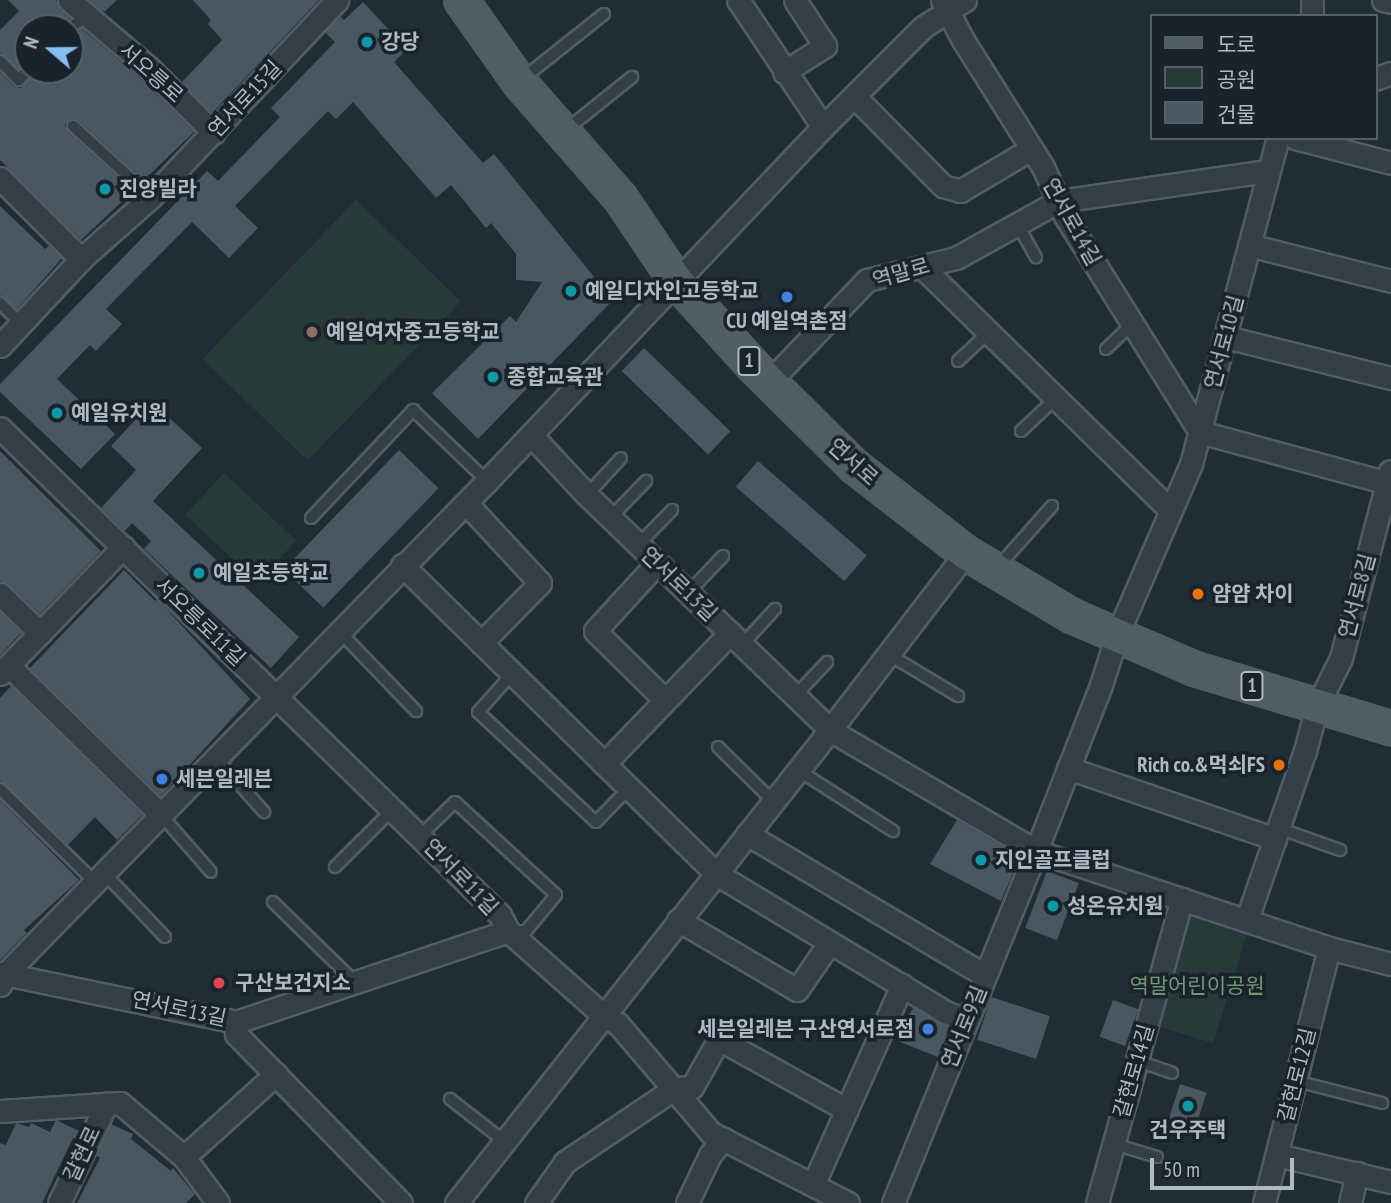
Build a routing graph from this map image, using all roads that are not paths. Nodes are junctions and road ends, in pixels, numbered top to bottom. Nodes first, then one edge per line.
1 (337, 0) edge
2 (461, 0) edge
3 (738, 0) edge
4 (795, 0) edge
5 (1383, 0) edge
6 (1391, 2) edge
7 (952, 3) edge
8 (604, 14) dead end
9 (84, 27) edge
10 (0, 61) edge
11 (784, 72) junction
12 (14, 75) edge
13 (632, 77) dead end
14 (519, 82) junction
15 (854, 96) junction
16 (74, 126) dead end
17 (823, 127) junction
18 (564, 132) junction
19 (214, 133) junction
20 (1277, 140) edge
21 (1327, 142) edge
22 (1031, 149) junction
23 (1391, 163) edge
24 (1268, 171) junction
25 (0, 178) edge
26 (151, 197) junction
27 (1059, 201) junction
28 (1018, 225) junction
29 (1249, 245) junction
30 (1036, 257) dead end
31 (82, 259) junction
32 (922, 267) junction
33 (1391, 281) edge
34 (677, 282) junction
35 (0, 303) edge
36 (20, 323) junction
37 (1132, 324) junction
38 (989, 332) junction
39 (1226, 337) junction
40 (0, 346) edge
41 (1106, 349) dead end
42 (958, 361) dead end
43 (1391, 378) edge
44 (770, 381) junction
45 (1056, 398) junction
46 (0, 428) edge
47 (1021, 431) dead end
48 (1200, 432) junction
49 (531, 435) junction
50 (621, 458) dead end
51 (1390, 479) edge
52 (487, 481) junction
53 (646, 481) dead end
54 (587, 495) junction
55 (466, 503) junction
56 (1052, 506) dead end
57 (672, 510) dead end
58 (1170, 510) junction
59 (311, 518) dead end
60 (610, 518) junction
61 (638, 545) junction
62 (123, 547) junction
63 (966, 553) junction
64 (723, 556) dead end
65 (657, 563) junction
66 (402, 565) junction
67 (995, 570) junction
68 (688, 593) junction
69 (0, 594) edge
70 (775, 609) dead end
71 (340, 632) junction
72 (40, 633) junction
73 (1116, 635) junction
74 (736, 639) junction
75 (481, 643) junction
76 (888, 654) junction
77 (827, 662) dead end
78 (4, 670) edge
79 (512, 674) junction
80 (277, 696) junction
81 (794, 696) junction
82 (958, 696) dead end
83 (665, 701) junction
84 (1317, 705) junction
85 (416, 711) dead end
86 (1391, 727) edge
87 (830, 730) junction
88 (718, 747) dead end
89 (217, 759) junction
90 (604, 764) junction
91 (1068, 768) junction
92 (798, 770) junction
93 (629, 788) junction
94 (0, 789) edge
95 (773, 801) junction
96 (392, 810) junction
97 (264, 812) dead end
98 (162, 816) junction
99 (894, 831) dead end
100 (747, 834) junction
101 (1276, 834) junction
102 (419, 837) junction
103 (1340, 850) dead end
104 (1036, 851) junction
105 (334, 867) dead end
106 (211, 872) dead end
107 (715, 873) junction
108 (100, 878) junction
109 (1182, 899) junction
110 (273, 902) dead end
111 (1247, 919) junction
112 (678, 920) junction
113 (508, 931) junction
114 (165, 937) dead end
115 (830, 942) junction
116 (1329, 948) junction
117 (1391, 964) edge
118 (2, 974) edge
119 (985, 975) junction
120 (355, 982) junction
121 (902, 985) junction
122 (604, 1016) junction
123 (967, 1020) junction
124 (236, 1022) junction
125 (1138, 1061) junction
126 (1172, 1073) dead end
127 (276, 1074) junction
128 (1296, 1081) junction
129 (675, 1088) junction
130 (450, 1099) dead end
131 (1382, 1103) dead end
132 (106, 1104) junction
133 (847, 1110) junction
134 (0, 1111) edge
135 (723, 1139) junction
136 (504, 1141) junction
137 (1114, 1143) junction
138 (1277, 1155) junction
139 (184, 1157) junction
140 (1157, 1157) dead end
141 (1357, 1173) junction
142 (1391, 1182) edge
143 (813, 1185) junction
144 (59, 1203) edge
145 (218, 1203) edge
146 (401, 1203) edge
147 (456, 1203) edge
148 (536, 1203) edge
149 (687, 1203) edge
150 (848, 1203) edge
151 (893, 1203) edge
152 (1097, 1203) edge
153 (1264, 1203) edge
154 (1350, 1203) edge

1 - 19 street, 연서로15길
2 - 14 main road, 연서로 / 1
3 - 11 street
4 - 11 street
5 - 6 street
7 - 15 street, 연서로14길
7 - 22 street, 연서로14길
8 - 14 lane
9 - 19 street, 서오릉로
10 - 12 lane
11 - 17 street
13 - 18 lane
14 - 18 main road, 연서로 / 1
15 - 17 street, 연서로14길
15 - 22 street
16 - 26 lane
17 - 34 street, 연서로14길
18 - 34 main road, 연서로 / 1
19 - 26 street, 연서로15길
20 - 24 street, 연서로10길
21 - 23 street
22 - 27 street, 연서로14길
24 - 27 street
24 - 29 street, 연서로10길
25 - 31 street
26 - 31 street, 연서로15길
27 - 28 street, 역말로
27 - 37 street, 연서로14길
28 - 30 lane
28 - 32 street, 역말로
29 - 33 street
29 - 39 street, 연서로10길
31 - 36 street, 연서로15길
32 - 38 street
32 - 44 street, 역말로
34 - 44 main road, 연서로 / 1
34 - 49 street, 연서로13길
35 - 36 lane
36 - 40 street, 연서로15길
37 - 41 lane
37 - 48 street, 연서로14길
38 - 42 lane
38 - 45 street
39 - 43 street
39 - 48 street, 연서로10길
44 - 63 main road, 연서로 / 1
45 - 47 lane
45 - 58 street
46 - 62 street, 서오릉로11길
48 - 51 street, 연서로8길
48 - 58 street, 연서로10길
49 - 52 street, 연서로13길
49 - 54 street, 연서로13길
50 - 54 lane
51 - 84 street, 연서로8길
52 - 55 street, 연서로13길
52 - 59 lane
53 - 60 lane
54 - 60 street, 연서로13길
55 - 66 street, 연서로13길
55 - 75 street
56 - 67 lane
57 - 61 lane
58 - 73 street, 연서로10길
60 - 61 street, 연서로13길
61 - 65 street, 연서로13길
62 - 72 street
62 - 80 street, 서오릉로11길
63 - 67 main road, 연서로 / 1
63 - 76 street
64 - 68 lane
65 - 68 street, 연서로13길
65 - 83 street
66 - 71 street, 연서로13길
66 - 75 street
67 - 73 main road, 연서로 / 1
68 - 74 street, 연서로13길
69 - 72 street
70 - 74 lane
71 - 80 street, 연서로13길
71 - 85 lane
72 - 78 street
73 - 84 main road, 연서로 / 1
73 - 91 street, 연서로9길
74 - 81 street, 연서로13길
74 - 83 street
75 - 79 street
76 - 82 lane
76 - 87 street
77 - 81 lane
78 - 98 street
79 - 90 street
79 - 93 lane
80 - 89 street, 연서로13길
80 - 96 street
81 - 87 street, 연서로13길
83 - 90 street
84 - 86 main road, 연서로 / 1
84 - 101 street, 연서로8길
87 - 92 street
87 - 104 street
88 - 95 lane
89 - 97 lane
89 - 98 street, 연서로13길
90 - 93 street
91 - 101 street
91 - 104 street, 연서로9길
92 - 95 street
92 - 99 lane
93 - 107 street
94 - 108 lane
95 - 100 street
96 - 102 street
96 - 105 lane
98 - 106 lane
98 - 108 street, 연서로13길
100 - 107 street
100 - 119 street
101 - 103 lane
101 - 111 street, 연서로8길
102 - 113 street, 연서로11길
102 - 113 lane, 연서로11길
104 - 109 street
104 - 119 street, 연서로9길
107 - 112 street
107 - 115 street
108 - 114 lane
108 - 118 street, 연서로13길
109 - 111 street
109 - 125 street, 갈현로14길
110 - 120 lane
111 - 116 street
112 - 115 street
112 - 122 street
113 - 120 street, 연서로13길
113 - 122 street, 연서로11길
115 - 121 street
116 - 117 street
116 - 128 street, 갈현로12길
118 - 124 street, 연서로13길
119 - 123 street, 연서로9길
120 - 124 street, 연서로13길
121 - 123 street
121 - 133 street
122 - 129 street, 연서로11길
122 - 136 street
123 - 151 street, 연서로9길
124 - 127 street
125 - 126 lane
125 - 137 street, 갈현로14길
127 - 139 street
127 - 146 street
128 - 131 lane
128 - 138 street, 갈현로12길
129 - 133 street
129 - 135 street, 연서로11길
129 - 148 street
130 - 136 lane
132 - 134 street
132 - 139 street
132 - 144 street, 갈현로
133 - 143 street
135 - 143 street, 연서로11길
135 - 149 street
136 - 147 street
137 - 140 lane
137 - 152 street, 갈현로14길
138 - 141 street
138 - 153 street, 갈현로12길
139 - 145 street
141 - 142 street
141 - 154 street
143 - 150 street

